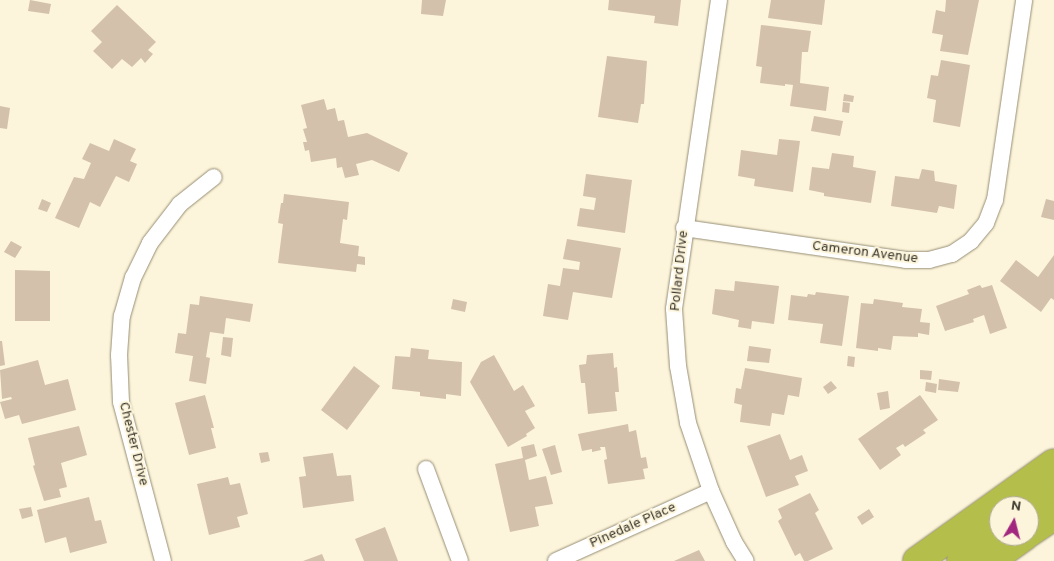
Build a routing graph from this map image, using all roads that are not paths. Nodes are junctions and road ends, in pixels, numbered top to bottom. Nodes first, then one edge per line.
1 (719, 0) edge
2 (1024, 0) edge
3 (214, 177) dead end
4 (684, 228) junction
5 (1054, 463) edge
6 (426, 469) dead end
7 (1054, 489) edge
8 (710, 491) junction
9 (1039, 500) edge
10 (1054, 516) edge
11 (1039, 526) edge
12 (989, 535) edge
13 (1011, 546) edge
14 (163, 561) edge
15 (460, 561) edge
16 (556, 561) edge
17 (746, 561) edge
18 (917, 561) edge
19 (961, 561) edge
20 (990, 561) edge

1 - 4 street, Pollard Drive
2 - 4 street, Cameron Avenue
3 - 14 street, Chester Drive
4 - 8 street, Pollard Drive
5 - 18 highway
6 - 15 street
7 - 9 highway
8 - 16 street, Pinedale Place
8 - 17 street, Pollard Drive
10 - 11 highway
12 - 19 highway
13 - 20 highway

